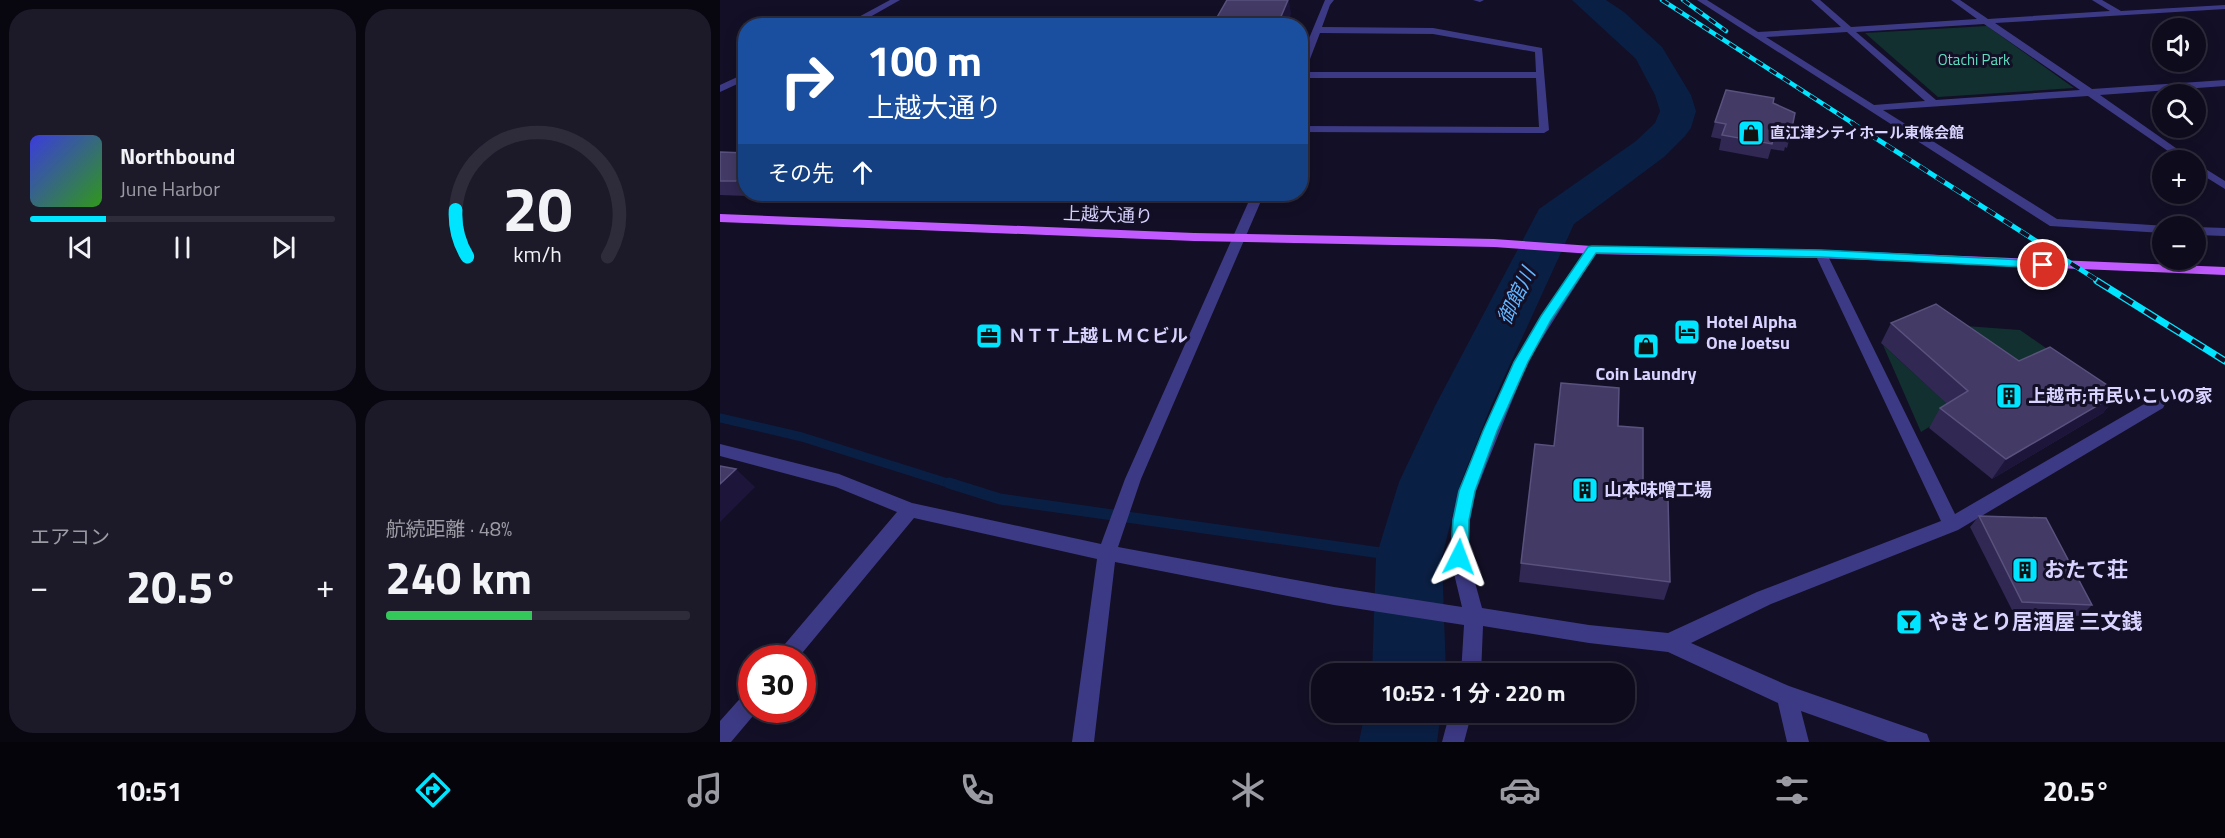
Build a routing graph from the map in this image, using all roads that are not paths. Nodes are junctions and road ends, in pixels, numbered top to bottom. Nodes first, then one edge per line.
1 (896, 0) edge
2 (1330, 0) edge
3 (1701, 0) edge
4 (1815, 0) edge
5 (1955, 0) edge
6 (2096, 0) edge
7 (2225, 7) edge
8 (2121, 14) junction
9 (861, 18) edge
10 (1988, 22) junction
11 (1318, 30) junction
12 (1850, 30) junction
13 (1757, 35) junction
14 (1308, 54) edge
15 (1308, 74) edge
16 (1541, 75) junction
17 (738, 80) edge
18 (2225, 83) edge
19 (720, 89) edge
20 (2091, 93) junction
21 (1934, 104) junction
22 (1872, 108) junction
23 (1308, 129) edge
24 (2174, 150) edge
25 (2206, 173) edge
26 (2225, 186) edge
27 (1255, 201) edge
28 (720, 218) edge
29 (2152, 228) edge
30 (2206, 231) edge
31 (2225, 232) edge
32 (1238, 238) junction
33 (1592, 250) junction
34 (1821, 254) junction
35 (2225, 271) edge
36 (2157, 404) dead end
37 (720, 450) edge
38 (910, 510) junction
39 (1952, 525) junction
40 (1107, 553) junction
41 (1474, 616) junction
42 (1669, 643) junction
43 (797, 645) edge
44 (1472, 663) edge
45 (1787, 696) junction
46 (738, 717) edge
47 (1458, 723) edge
48 (720, 738) edge
49 (1083, 742) edge
50 (1453, 742) edge
51 (1798, 742) edge
52 (1918, 742) edge

1 - 9 street
2 - 11 street
3 - 13 street
4 - 12 street
5 - 10 street
6 - 8 street
7 - 8 street
8 - 10 street
10 - 12 street
10 - 20 street
11 - 14 street
11 - 16 street
12 - 13 street
12 - 21 street
13 - 22 street
15 - 16 street
16 - 23 street
17 - 19 street
18 - 20 street
20 - 21 street
20 - 24 street
21 - 22 street
22 - 29 street
25 - 26 street
27 - 32 street
28 - 32 main road, 上越大通り
30 - 31 street
32 - 33 main road, 上越大通り
32 - 40 street
33 - 34 main road
33 - 41 street
34 - 35 main road
34 - 39 street
36 - 39 street
37 - 38 street
38 - 40 street
38 - 43 street
39 - 42 street
40 - 41 street
40 - 49 street
41 - 42 street
41 - 44 street
42 - 45 street
45 - 51 street
45 - 52 street
46 - 48 street
47 - 50 street

